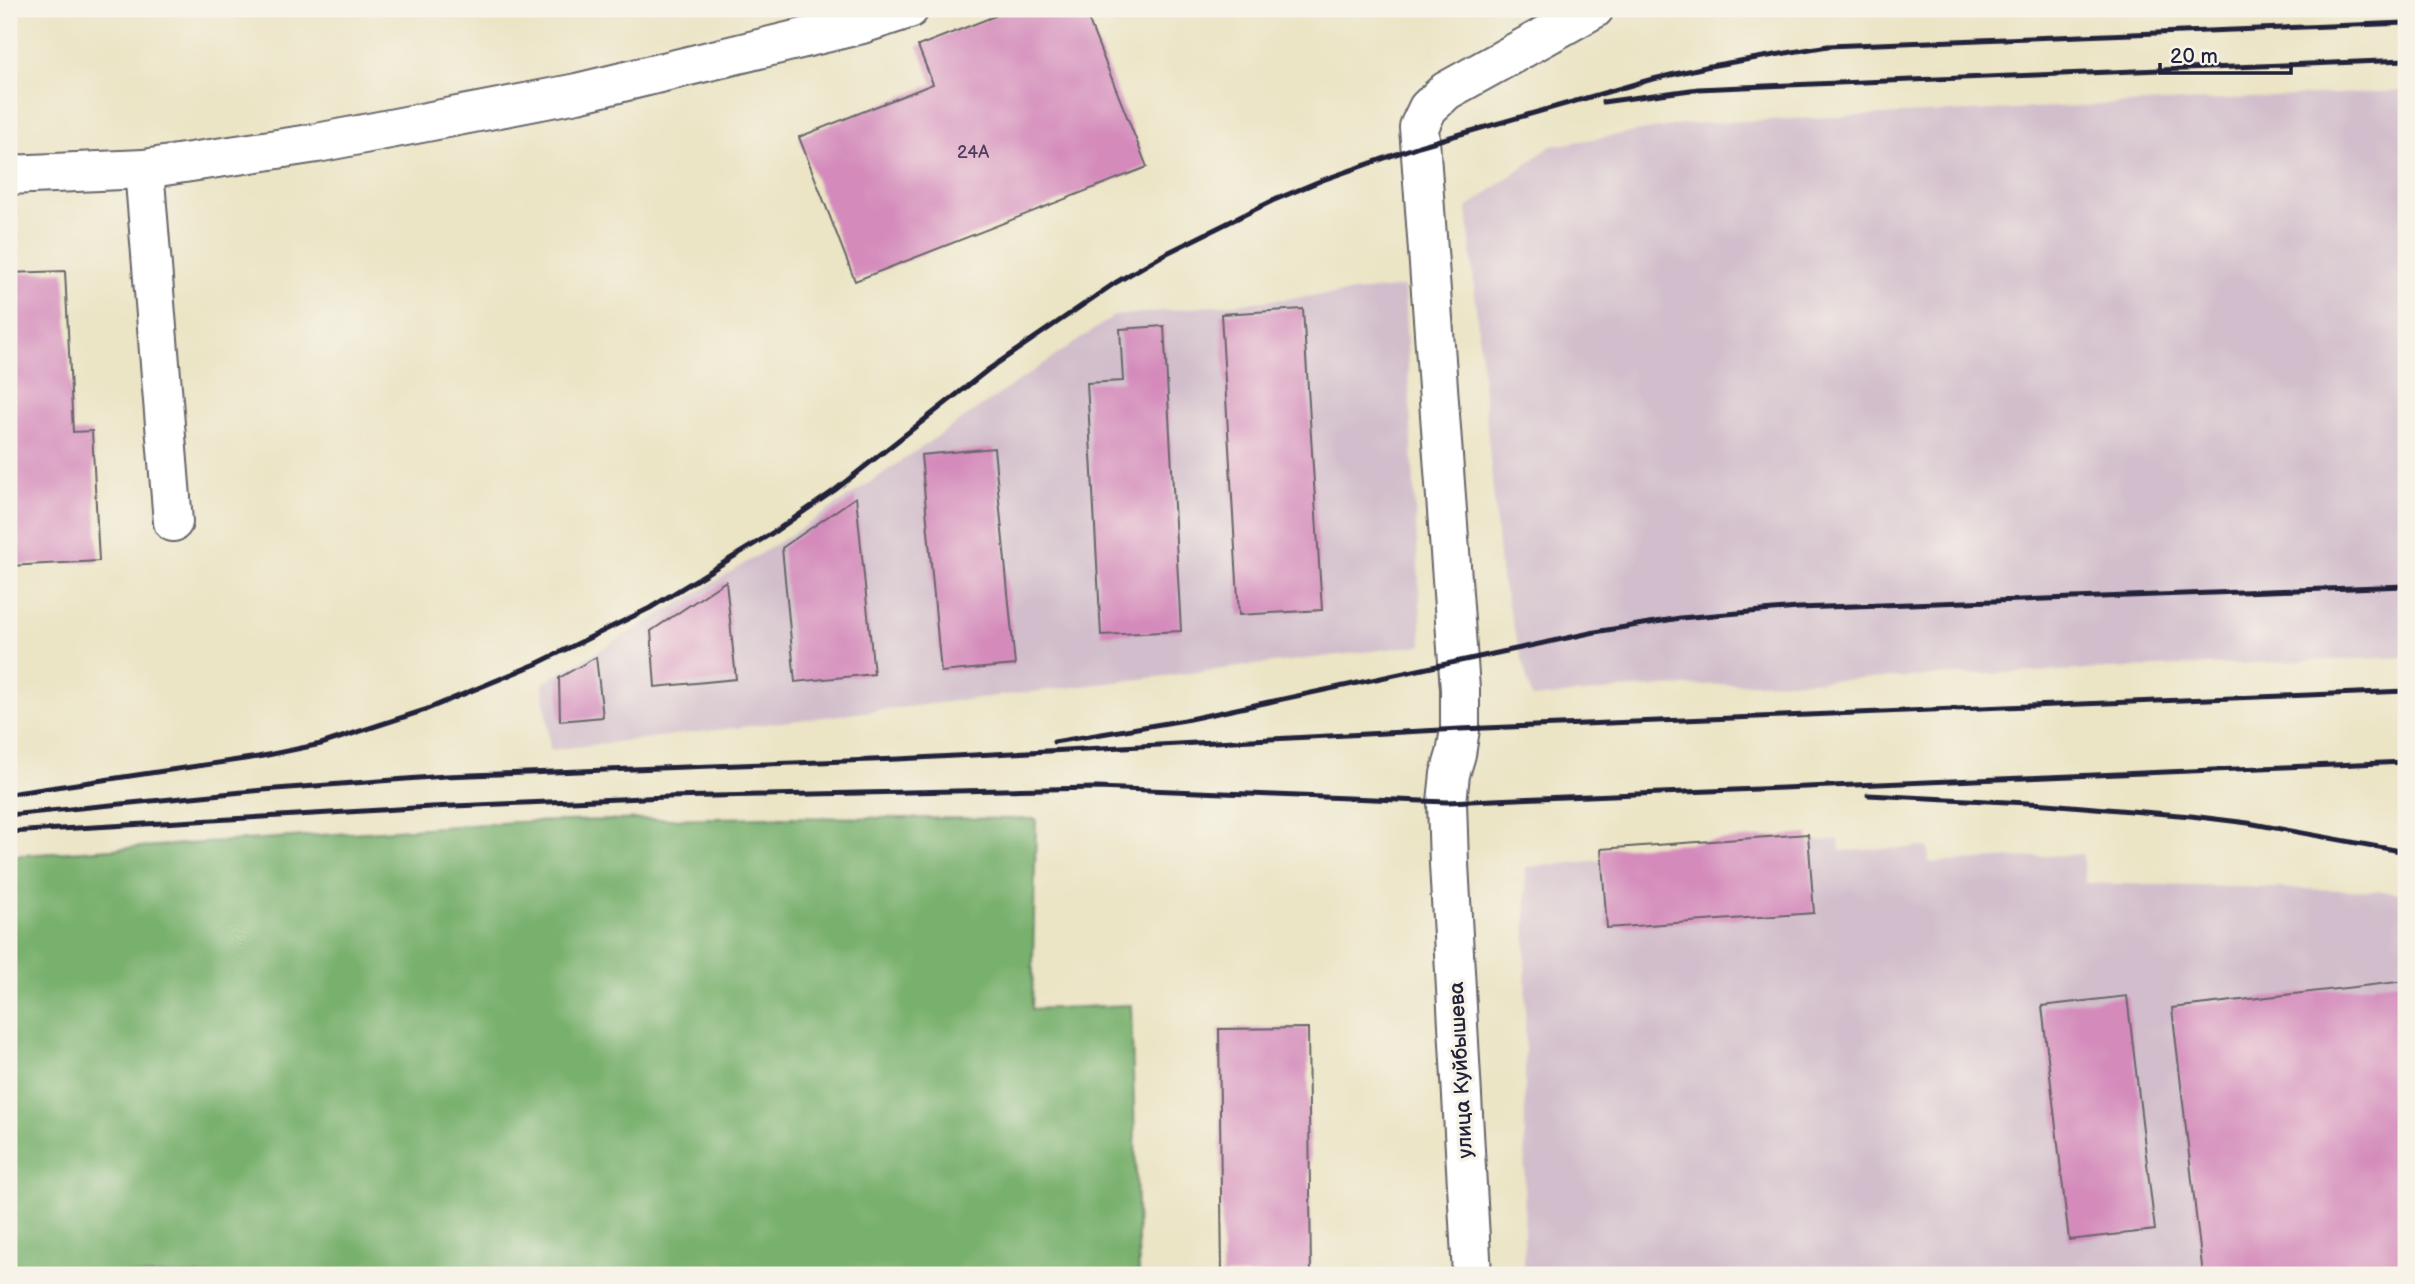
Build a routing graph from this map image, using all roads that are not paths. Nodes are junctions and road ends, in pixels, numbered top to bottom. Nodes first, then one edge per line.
1 (909, 9) edge
2 (1594, 9) edge
3 (144, 169) junction
4 (9, 176) edge
5 (173, 522) dead end
6 (1472, 1275) edge

1 - 3 street
2 - 6 street, улица Куйбышева
3 - 4 street
3 - 5 street

